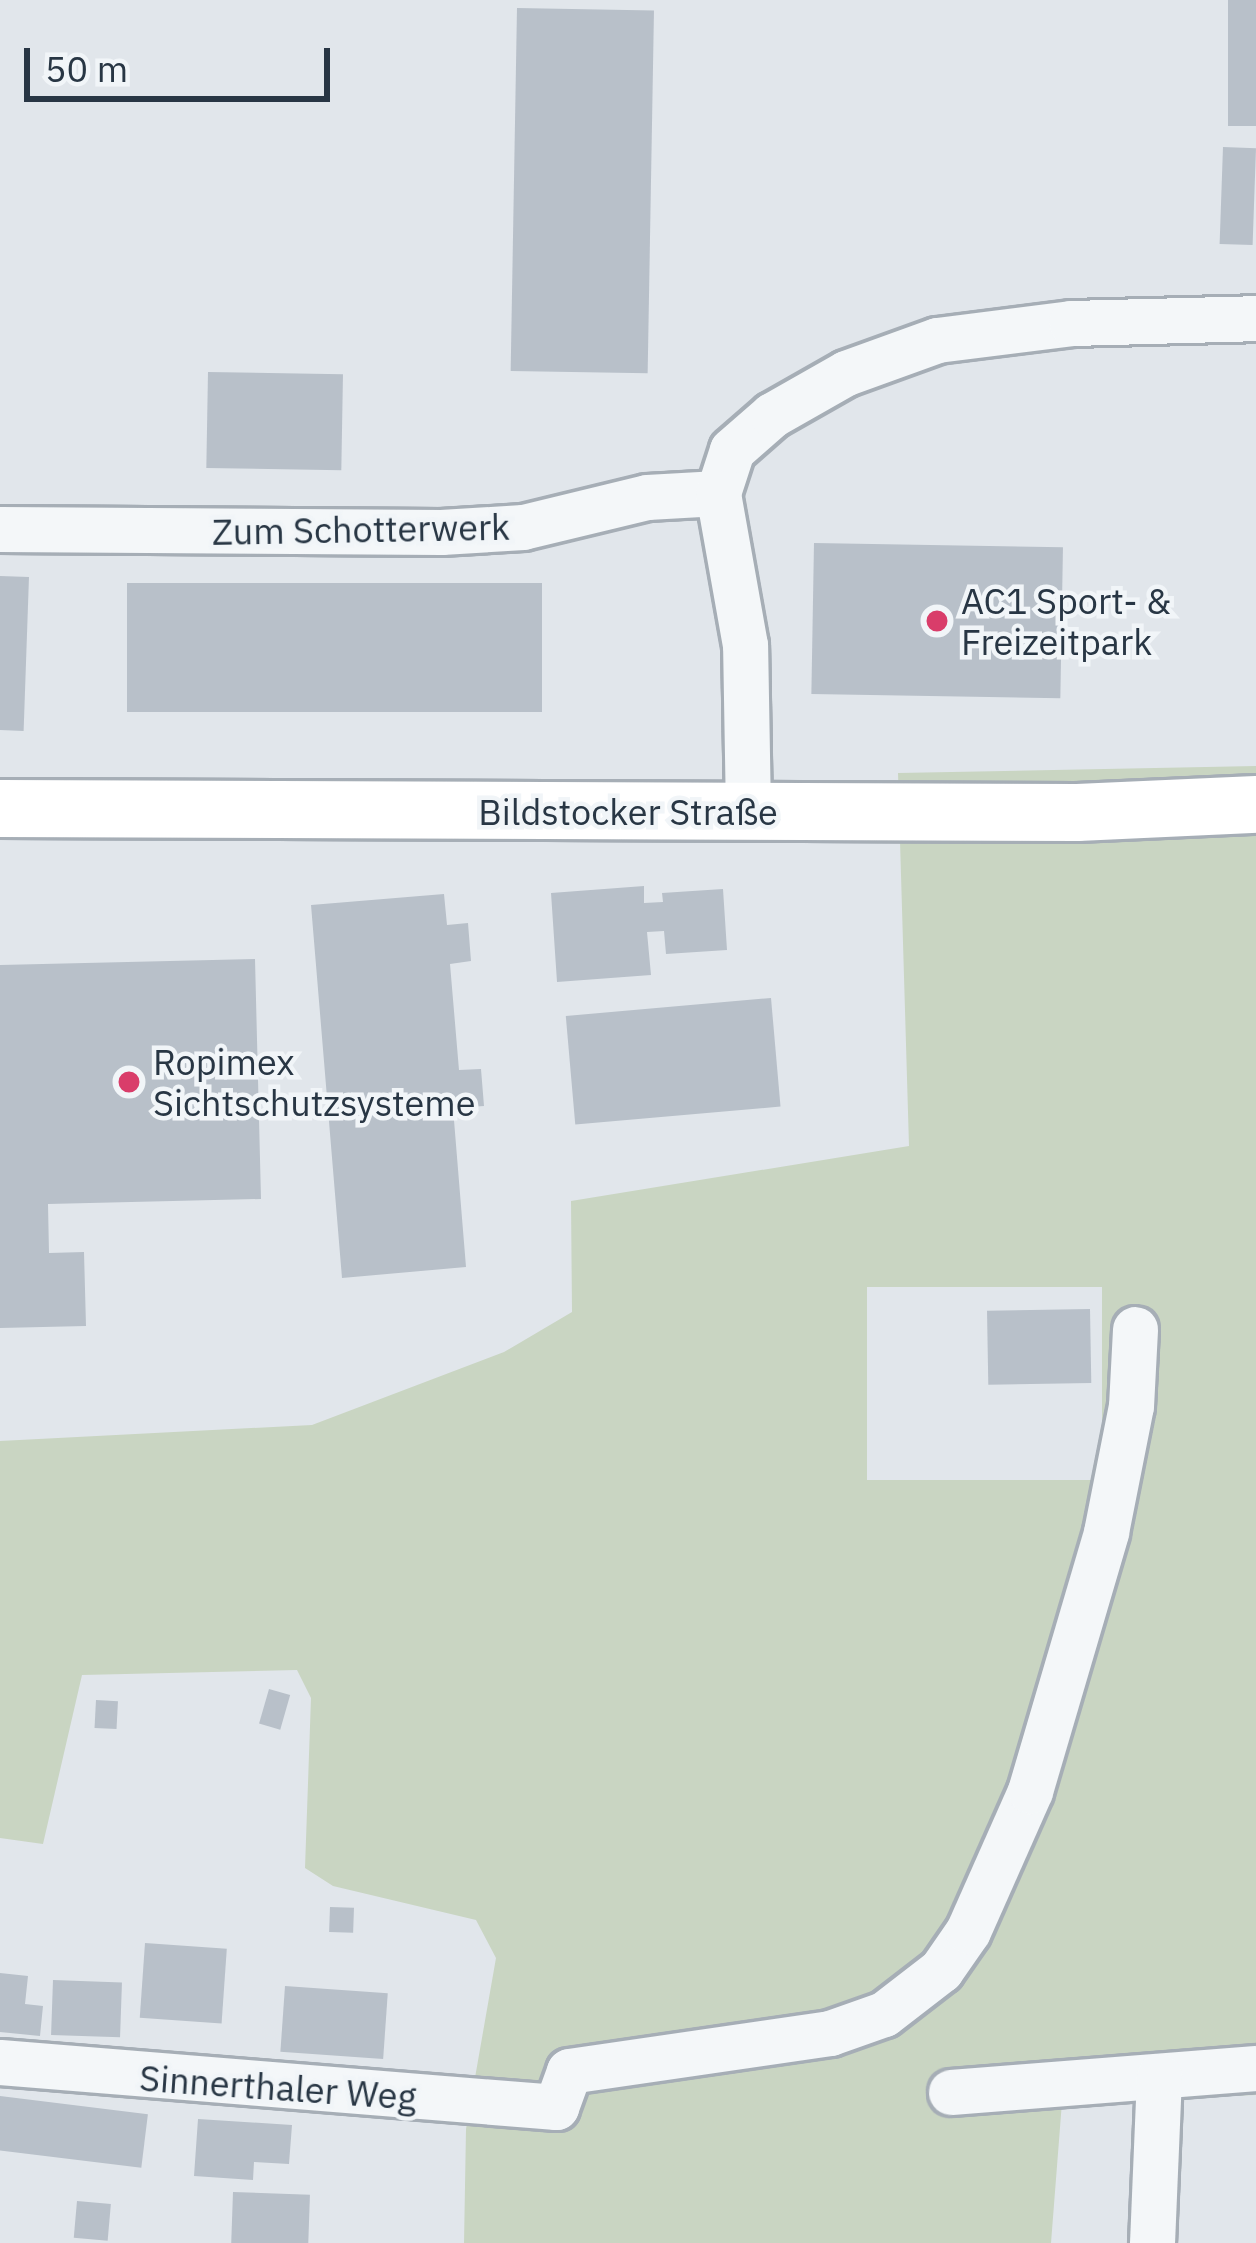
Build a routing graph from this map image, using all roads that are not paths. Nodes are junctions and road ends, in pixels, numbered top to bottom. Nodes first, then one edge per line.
1 (1256, 318) edge
2 (718, 493) junction
3 (0, 529) edge
4 (1256, 804) edge
5 (0, 808) edge
6 (748, 812) junction
7 (1135, 1329) dead end
8 (0, 2062) edge
9 (1256, 2068) edge
10 (1159, 2076) junction
11 (951, 2092) dead end
12 (1152, 2243) edge

1 - 2 street
2 - 3 street, Zum Schotterwerk
2 - 6 street
4 - 6 main road, Bildstocker Straße
5 - 6 main road, Bildstocker Straße
7 - 8 street, Sinnerthaler Weg
9 - 10 street
10 - 11 street
10 - 12 street

